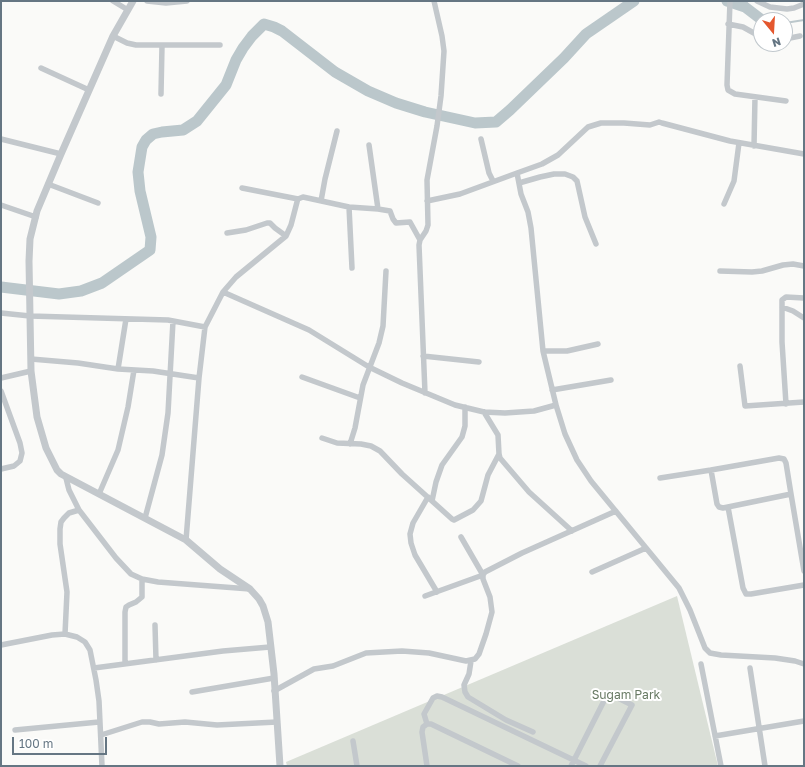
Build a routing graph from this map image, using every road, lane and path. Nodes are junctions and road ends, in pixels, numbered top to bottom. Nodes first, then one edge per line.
1 (113, 1) edge
2 (133, 1) edge
3 (147, 1) edge
4 (187, 1) edge
5 (434, 1) edge
6 (730, 1) edge
7 (757, 1) edge
8 (804, 4) edge
9 (128, 10) junction
10 (728, 24) junction
11 (753, 33) edge
12 (113, 36) junction
13 (800, 36) dead end
14 (793, 37) edge
15 (220, 45) dead end
16 (162, 46) junction
17 (41, 68) dead end
18 (89, 90) junction
19 (161, 94) dead end
20 (755, 97) junction
21 (786, 101) dead end
22 (337, 132) dead end
23 (1, 139) edge
24 (481, 139) dead end
25 (739, 143) junction
26 (369, 145) dead end
27 (754, 146) junction
28 (61, 154) junction
29 (804, 154) edge
30 (517, 174) junction
31 (493, 182) junction
32 (519, 183) junction
33 (48, 184) junction
34 (242, 188) dead end
35 (298, 199) junction
36 (321, 201) junction
37 (427, 202) junction
38 (98, 203) dead end
39 (724, 204) dead end
40 (1, 205) edge
41 (349, 207) junction
42 (378, 208) junction
43 (36, 217) junction
44 (227, 233) dead end
45 (286, 236) junction
46 (420, 240) junction
47 (596, 244) dead end
48 (804, 266) edge
49 (352, 268) dead end
50 (386, 271) dead end
51 (720, 271) dead end
52 (223, 292) junction
53 (804, 298) edge
54 (782, 308) junction
55 (1, 312) edge
56 (30, 316) junction
57 (804, 318) edge
58 (126, 320) junction
59 (173, 321) junction
60 (205, 327) junction
61 (598, 344) dead end
62 (543, 351) junction
63 (423, 356) junction
64 (31, 359) junction
65 (479, 362) dead end
66 (740, 366) dead end
67 (369, 367) junction
68 (118, 369) junction
69 (134, 370) junction
70 (31, 371) junction
71 (170, 373) junction
72 (1, 378) edge
73 (199, 378) junction
74 (302, 378) dead end
75 (611, 380) dead end
76 (552, 390) junction
77 (1, 391) edge
78 (425, 393) junction
79 (360, 398) junction
80 (804, 402) edge
81 (786, 404) junction
82 (556, 405) junction
83 (465, 407) junction
84 (484, 412) junction
85 (322, 438) dead end
86 (350, 444) junction
87 (499, 454) junction
88 (1, 469) edge
89 (711, 470) junction
90 (66, 478) junction
91 (660, 478) dead end
92 (99, 494) junction
93 (791, 494) junction
94 (430, 499) junction
95 (728, 507) junction
96 (79, 510) junction
97 (616, 512) junction
98 (145, 518) junction
99 (572, 531) junction
100 (461, 537) dead end
101 (186, 540) junction
102 (646, 548) junction
103 (804, 571) edge
104 (592, 572) dead end
105 (483, 575) junction
106 (142, 579) junction
107 (804, 585) edge
108 (250, 589) junction
109 (437, 592) junction
110 (425, 596) dead end
111 (155, 625) dead end
112 (65, 634) junction
113 (1, 645) edge
114 (270, 647) junction
115 (156, 660) junction
116 (471, 660) junction
117 (125, 664) junction
118 (701, 664) dead end
119 (804, 664) edge
120 (94, 668) junction
121 (750, 668) dead end
122 (274, 678) junction
123 (274, 691) junction
124 (192, 692) dead end
125 (804, 721) edge
126 (99, 722) junction
127 (277, 722) junction
128 (427, 724) junction
129 (759, 729) junction
130 (15, 730) dead end
131 (533, 732) dead end
132 (101, 735) junction
133 (715, 736) junction
134 (353, 741) dead end
135 (572, 763) edge
136 (102, 766) edge
137 (280, 766) edge
138 (357, 766) edge
139 (427, 766) edge
140 (518, 766) edge
141 (586, 766) edge
142 (600, 766) edge
143 (721, 766) edge
144 (765, 766) edge

1 - 9 street
2 - 9 street
3 - 4 street
5 - 37 street
6 - 10 street
7 - 8 street
9 - 12 street
10 - 11 street
10 - 20 street
12 - 16 street
12 - 18 street
13 - 14 street
15 - 16 street
16 - 19 street
17 - 18 street
18 - 28 street
20 - 21 street
20 - 27 street
22 - 36 street
23 - 28 street
24 - 31 street
25 - 27 street
25 - 30 street
25 - 39 street
26 - 42 street
27 - 29 street
28 - 33 street
30 - 31 street
30 - 32 street
31 - 37 street
32 - 47 street
32 - 62 street
33 - 38 street
33 - 43 street
34 - 35 street
35 - 36 street
35 - 45 street
36 - 41 street
37 - 46 street
40 - 43 street
41 - 42 street
41 - 49 street
42 - 46 street
43 - 56 street
44 - 45 street
45 - 52 street
46 - 63 street
48 - 51 street
50 - 67 street
52 - 60 street
52 - 67 street
53 - 54 street
54 - 57 street
54 - 81 street
55 - 56 street
56 - 58 street
56 - 64 street
58 - 59 street
58 - 68 street
59 - 60 street
59 - 71 street
60 - 73 street
61 - 62 street
62 - 76 street
63 - 65 street
63 - 78 street
64 - 68 street
64 - 70 street
66 - 81 street
67 - 78 street
67 - 79 street
68 - 69 street
69 - 71 street
69 - 92 street
70 - 72 street
70 - 90 street
71 - 73 street
71 - 98 street
73 - 101 street
74 - 79 street
75 - 76 street
76 - 82 street
77 - 88 street
78 - 83 street
79 - 86 street
80 - 81 street
82 - 84 street
82 - 97 street
83 - 84 street
83 - 94 street
84 - 87 street
85 - 86 street
86 - 94 street
87 - 94 street
87 - 99 street
89 - 91 street
89 - 93 street
89 - 95 street
90 - 92 street
90 - 96 street
92 - 98 street
93 - 95 street
93 - 103 street
94 - 109 street
95 - 107 street
96 - 106 street
96 - 112 street
97 - 99 street
97 - 102 street
98 - 101 street
99 - 105 street
100 - 105 street
101 - 108 street
102 - 104 street
102 - 119 street
105 - 109 street
105 - 116 street
106 - 108 street
106 - 117 street
108 - 114 street
109 - 110 street
111 - 115 street
112 - 113 street
112 - 120 street
114 - 115 street
114 - 122 street
115 - 117 street
116 - 123 street
116 - 131 street
117 - 120 street
118 - 133 street
120 - 126 street
121 - 129 street
122 - 123 street
122 - 124 street
123 - 127 street
125 - 129 street
126 - 130 street
126 - 132 street
127 - 132 street
127 - 137 street
128 - 135 street
128 - 139 street
128 - 140 street
129 - 133 street
129 - 144 street
132 - 136 street
133 - 143 street
134 - 138 street
135 - 141 street
135 - 142 street

